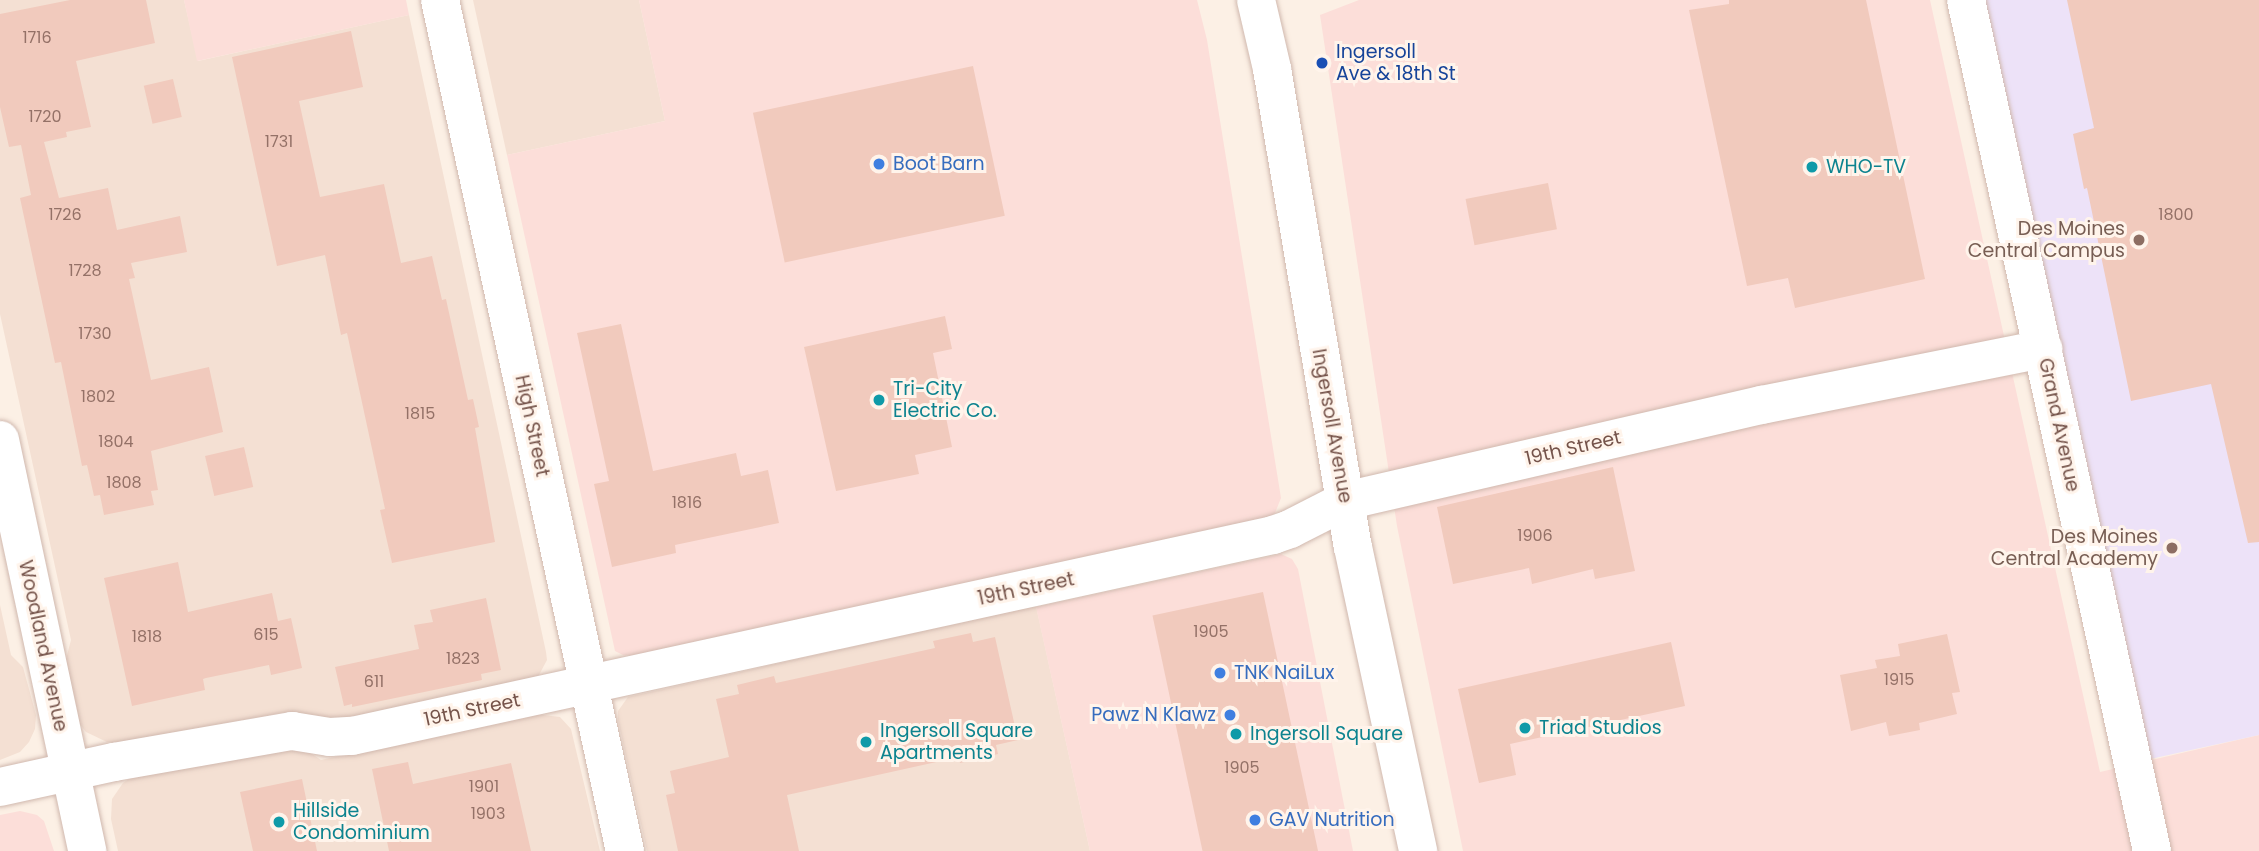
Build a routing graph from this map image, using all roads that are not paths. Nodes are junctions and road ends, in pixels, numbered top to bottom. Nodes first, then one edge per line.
1 (440, 0) edge
2 (1256, 0) edge
3 (1966, 0) edge
4 (2043, 349) junction
5 (0, 440) edge
6 (1345, 501) junction
7 (589, 684) junction
8 (69, 771) junction
9 (0, 787) edge
10 (87, 851) edge
11 (625, 851) edge
12 (1418, 851) edge
13 (2152, 851) edge

1 - 7 street, High Street
2 - 6 street, Ingersoll Avenue
3 - 4 street, Grand Avenue
4 - 6 street, 19th Street
4 - 13 street, Grand Avenue
5 - 8 street, Woodland Avenue
6 - 7 street, 19th Street
6 - 12 street, Ingersoll Avenue
7 - 8 street, 19th Street
7 - 11 street, High Street
8 - 9 street, 19th Street
8 - 10 street, Woodland Avenue

